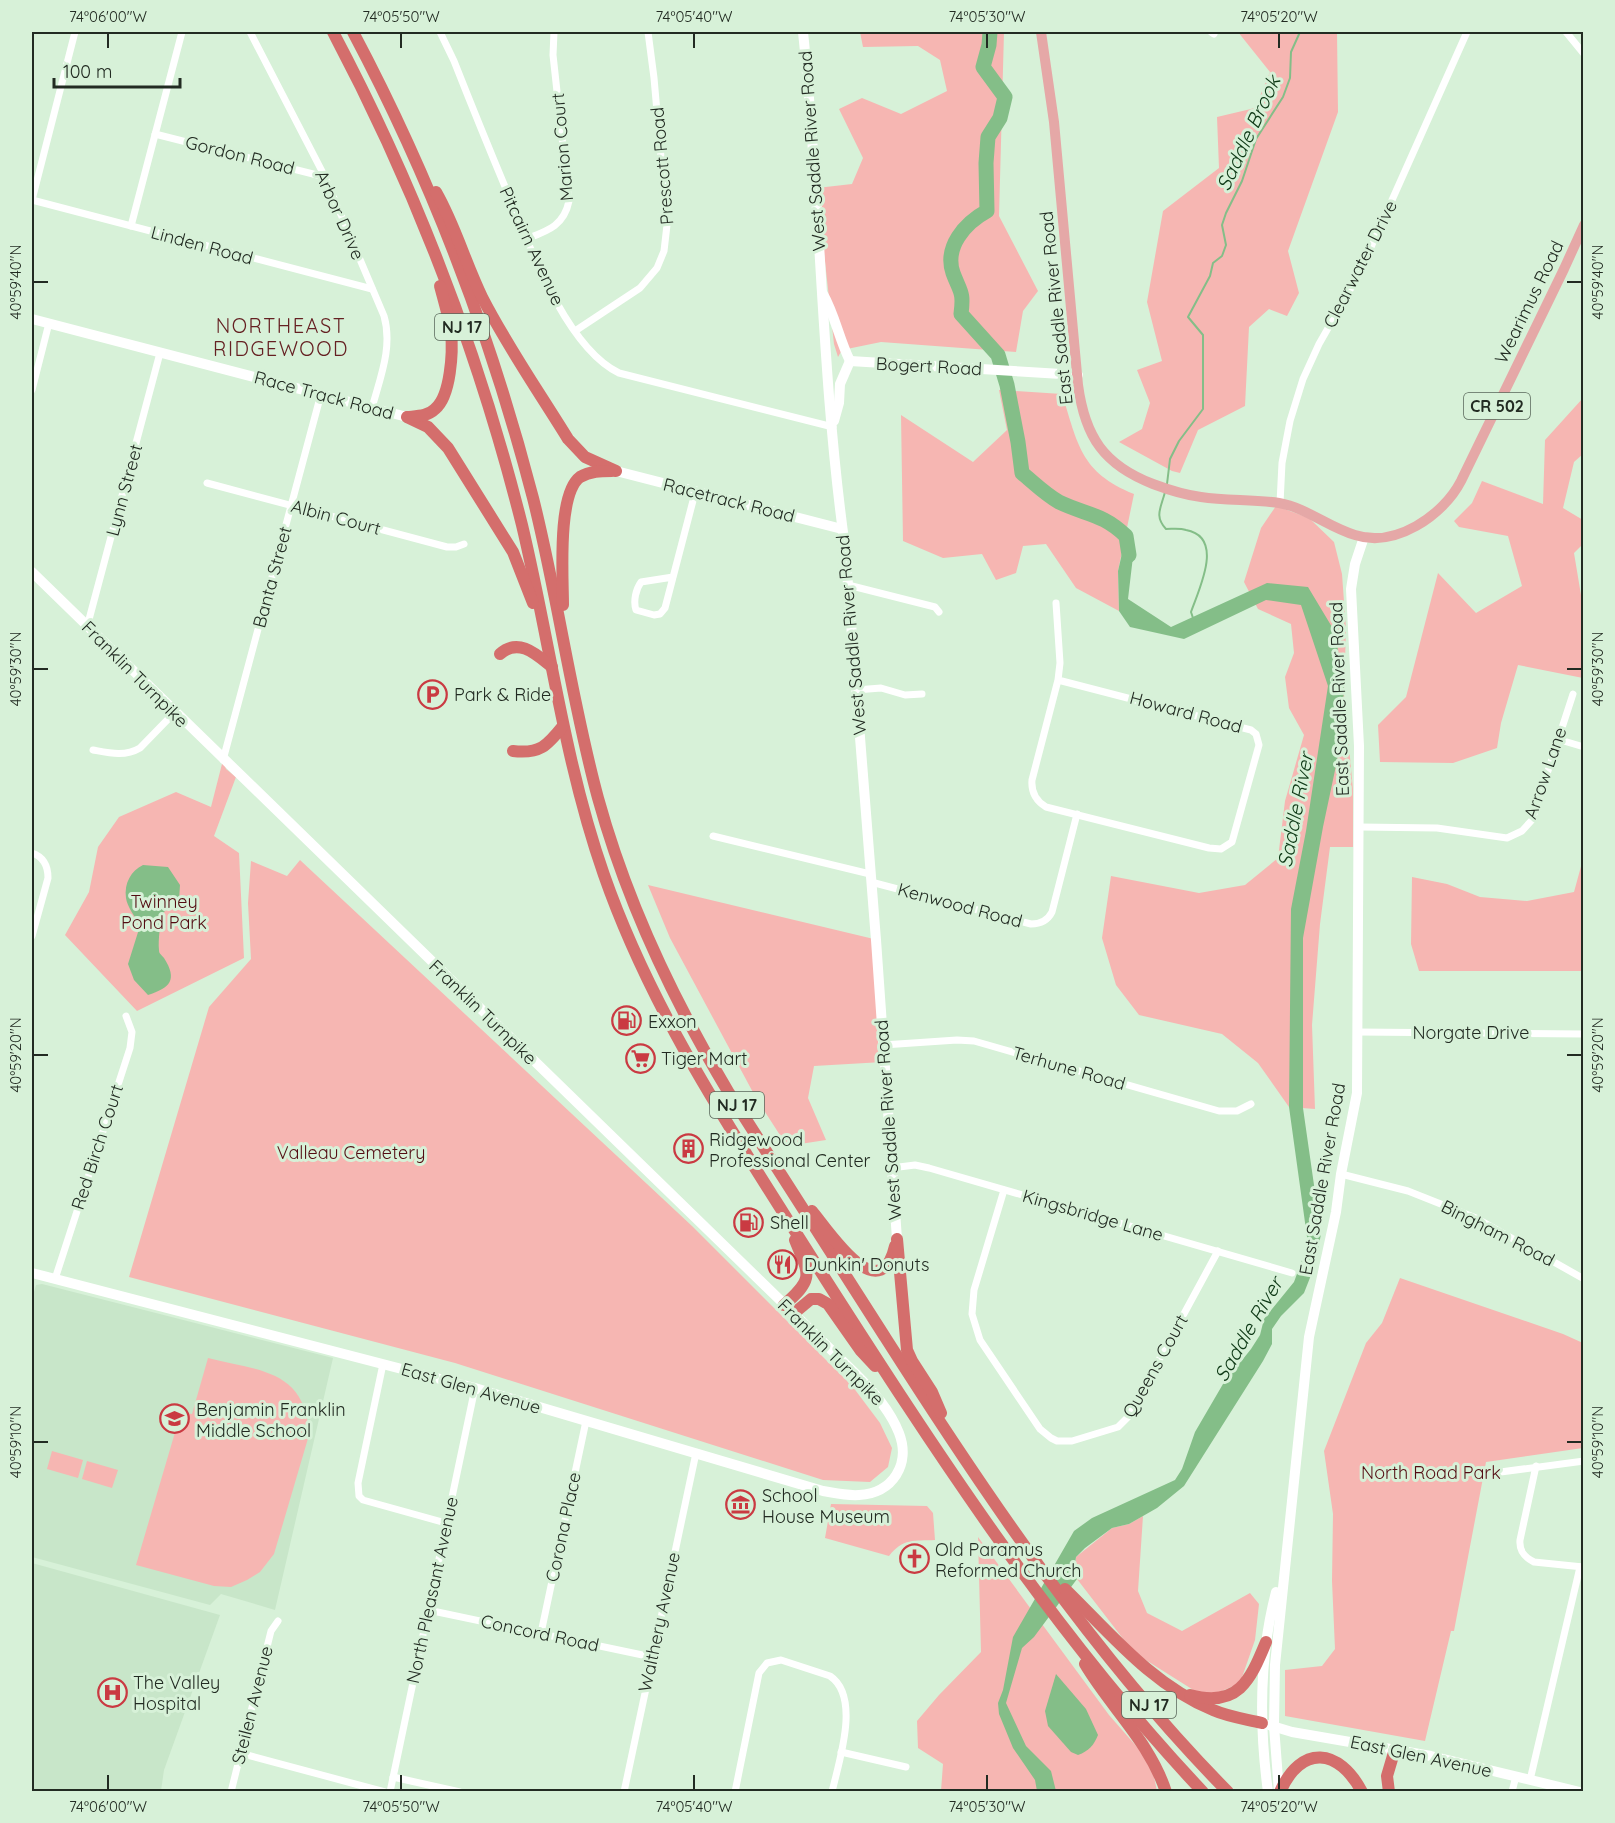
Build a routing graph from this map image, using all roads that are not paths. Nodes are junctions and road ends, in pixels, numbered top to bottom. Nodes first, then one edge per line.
1 (75, 32) edge
2 (182, 32) edge
3 (250, 32) edge
4 (333, 32) edge
5 (353, 32) edge
6 (440, 32) edge
7 (554, 32) edge
8 (648, 32) edge
9 (803, 32) edge
10 (1041, 32) edge
11 (1467, 32) edge
12 (1566, 32) edge
13 (1584, 54) edge
14 (155, 134) junction
15 (412, 150) junction
16 (325, 177) junction
17 (32, 200) edge
18 (1584, 225) edge
19 (131, 226) junction
20 (526, 239) junction
21 (430, 241) junction
22 (372, 289) junction
23 (822, 291) junction
24 (32, 319) edge
25 (49, 323) junction
26 (575, 331) junction
27 (160, 353) junction
28 (850, 361) junction
29 (1078, 375) junction
30 (32, 390) edge
31 (321, 394) junction
32 (372, 408) junction
33 (407, 417) junction
34 (832, 428) junction
35 (616, 471) junction
36 (207, 483) dead end
37 (695, 493) junction
38 (1280, 503) junction
39 (291, 505) junction
40 (842, 529) junction
41 (1364, 537) junction
42 (464, 544) dead end
43 (32, 572) edge
44 (673, 578) junction
45 (848, 585) junction
46 (1056, 603) dead end
47 (939, 612) dead end
48 (87, 627) junction
49 (564, 634) junction
50 (546, 638) junction
51 (500, 654) dead end
52 (552, 667) junction
53 (1058, 680) junction
54 (856, 690) junction
55 (922, 694) dead end
56 (1573, 694) dead end
57 (174, 713) junction
58 (562, 726) junction
59 (1557, 739) junction
60 (1584, 747) edge
61 (93, 750) dead end
62 (513, 751) dead end
63 (223, 760) junction
64 (1077, 814) junction
65 (1360, 827) junction
66 (713, 836) dead end
67 (32, 853) edge
68 (871, 878) junction
69 (32, 936) edge
70 (126, 1016) dead end
71 (1358, 1032) junction
72 (1584, 1034) edge
73 (883, 1045) junction
74 (1251, 1104) dead end
75 (891, 1168) junction
76 (1341, 1174) junction
77 (787, 1184) junction
78 (1004, 1190) junction
79 (783, 1211) junction
80 (897, 1239) junction
81 (1218, 1251) junction
82 (1292, 1273) dead end
83 (32, 1274) edge
84 (55, 1279) junction
85 (1584, 1279) edge
86 (789, 1309) junction
87 (383, 1364) junction
88 (475, 1388) junction
89 (898, 1392) junction
90 (586, 1421) junction
91 (953, 1442) junction
92 (696, 1453) junction
93 (1584, 1461) edge
94 (1536, 1466) junction
95 (900, 1470) joint
96 (1493, 1473) dead end
97 (446, 1523) junction
98 (1284, 1563) junction
99 (1582, 1567) edge
100 (428, 1610) junction
101 (1078, 1610) junction
102 (278, 1621) dead end
103 (1064, 1630) junction
104 (541, 1633) junction
105 (1266, 1642) junction
106 (652, 1657) junction
107 (1174, 1690) junction
108 (1268, 1725) junction
109 (1395, 1749) junction
110 (841, 1752) junction
111 (240, 1753) junction
112 (906, 1767) dead end
113 (1515, 1776) junction
114 (393, 1777) junction
115 (1530, 1780) junction
116 (1267, 1786) edge
117 (231, 1791) edge
118 (385, 1791) edge
119 (390, 1791) edge
120 (460, 1791) edge
121 (624, 1791) edge
122 (735, 1791) edge
123 (832, 1791) edge
124 (1166, 1791) edge
125 (1203, 1791) edge
126 (1228, 1791) edge
127 (1280, 1791) edge
128 (1362, 1791) edge
129 (1389, 1791) edge
130 (1512, 1791) edge
131 (1580, 1791) edge

1 - 17 street
2 - 14 street
3 - 16 street, Arbor Drive
4 - 21 highway, NJ 17
5 - 15 highway, NJ 17
6 - 20 street, Pitcairn Avenue
7 - 20 street, Marion Court
8 - 26 street, Prescott Road
9 - 23 street, West Saddle River Road
10 - 29 main road, East Saddle River Road / CR 502
11 - 38 street, Clearwater Drive
12 - 13 street
14 - 16 street, Gordon Road
14 - 19 street
15 - 35 highway
15 - 49 highway, NJ 17
16 - 22 street, Arbor Drive
17 - 19 street, Linden Road
18 - 41 main road, Wearimus Road / CR 502
19 - 22 street, Linden Road
20 - 26 street, Pitcairn Avenue
21 - 33 highway
21 - 50 highway, NJ 17
22 - 32 street, Arbor Drive
23 - 28 street
23 - 34 street, West Saddle River Road
24 - 25 street, Race Track Road
25 - 27 street, Race Track Road
25 - 30 street
26 - 34 street, Pitcairn Avenue
27 - 31 street, Race Track Road
27 - 48 street, Lynn Street
28 - 29 street, Bogert Road
28 - 34 street, Bogert Road
29 - 38 main road, East Saddle River Road / CR 502
31 - 32 street, Race Track Road
31 - 39 street, Banta Street
32 - 33 street, Race Track Road
33 - 50 highway
34 - 40 street, West Saddle River Road
35 - 37 street, Racetrack Road
35 - 49 highway
36 - 39 street, Albin Court
37 - 40 street, Racetrack Road
37 - 44 street
38 - 41 main road, East Saddle River Road / CR 502
39 - 42 street, Albin Court
39 - 63 street, Banta Street
40 - 45 street, West Saddle River Road
41 - 65 street, East Saddle River Road
43 - 48 street, Franklin Turnpike
44 - 44 street
45 - 47 street
45 - 54 street, West Saddle River Road
46 - 53 street
48 - 57 street, Franklin Turnpike
49 - 77 highway, NJ 17
50 - 52 highway, NJ 17
51 - 52 highway
52 - 58 highway, NJ 17
53 - 64 street
53 - 64 street, Howard Road
54 - 55 street
54 - 68 street, West Saddle River Road
56 - 59 street, Arrow Lane
57 - 61 street
57 - 63 street, Franklin Turnpike
58 - 62 highway
58 - 79 highway, NJ 17
59 - 60 street
59 - 65 street, Arrow Lane
63 - 86 street, Franklin Turnpike
64 - 68 street, Kenwood Road
65 - 71 street, East Saddle River Road
66 - 68 street
67 - 69 street
68 - 73 street, West Saddle River Road
70 - 84 street, Red Birch Court
71 - 72 street, Norgate Drive
71 - 76 street, East Saddle River Road
73 - 74 street, Terhune Road
73 - 75 street, West Saddle River Road
75 - 78 street, Kingsbridge Lane
75 - 80 street, West Saddle River Road
76 - 85 street, Bingham Road
76 - 98 street, East Saddle River Road
77 - 80 highway
77 - 91 highway, NJ 17
78 - 81 street, Kingsbridge Lane
78 - 81 street, Queens Court
79 - 86 highway
79 - 89 highway, NJ 17
80 - 91 highway
81 - 82 street, Kingsbridge Lane
83 - 84 street, East Glen Avenue
84 - 87 street, East Glen Avenue
86 - 89 highway
86 - 95 street, Franklin Turnpike
87 - 88 street, East Glen Avenue
87 - 97 street
88 - 90 street, East Glen Avenue
88 - 97 street, North Pleasant Avenue
89 - 103 highway, NJ 17
90 - 92 street, East Glen Avenue
90 - 104 street, Corona Place
91 - 101 highway, NJ 17
92 - 95 street, East Glen Avenue
92 - 106 street, Walthery Avenue
93 - 94 street
94 - 96 street
94 - 99 street
97 - 100 street, North Pleasant Avenue
98 - 105 street, East Saddle River Road
98 - 108 street, East Saddle River Road
99 - 115 street
100 - 104 street, Concord Road
100 - 114 street, North Pleasant Avenue
101 - 107 highway
101 - 126 highway, NJ 17
102 - 111 street, Steilen Avenue
103 - 124 highway
103 - 125 highway, NJ 17
104 - 106 street, Concord Road
105 - 107 highway
105 - 108 street, East Saddle River Road
106 - 121 street, Walthery Avenue
107 - 108 highway
108 - 109 street, East Glen Avenue
108 - 116 street
108 - 127 street, East Saddle River Road
109 - 113 street, East Glen Avenue
109 - 129 highway
110 - 112 street
110 - 122 street
110 - 123 street
111 - 117 street, Steilen Avenue
111 - 118 street
113 - 115 street, East Glen Avenue
113 - 130 street
114 - 119 street, North Pleasant Avenue
114 - 120 street
115 - 131 street, East Glen Avenue
127 - 128 highway

